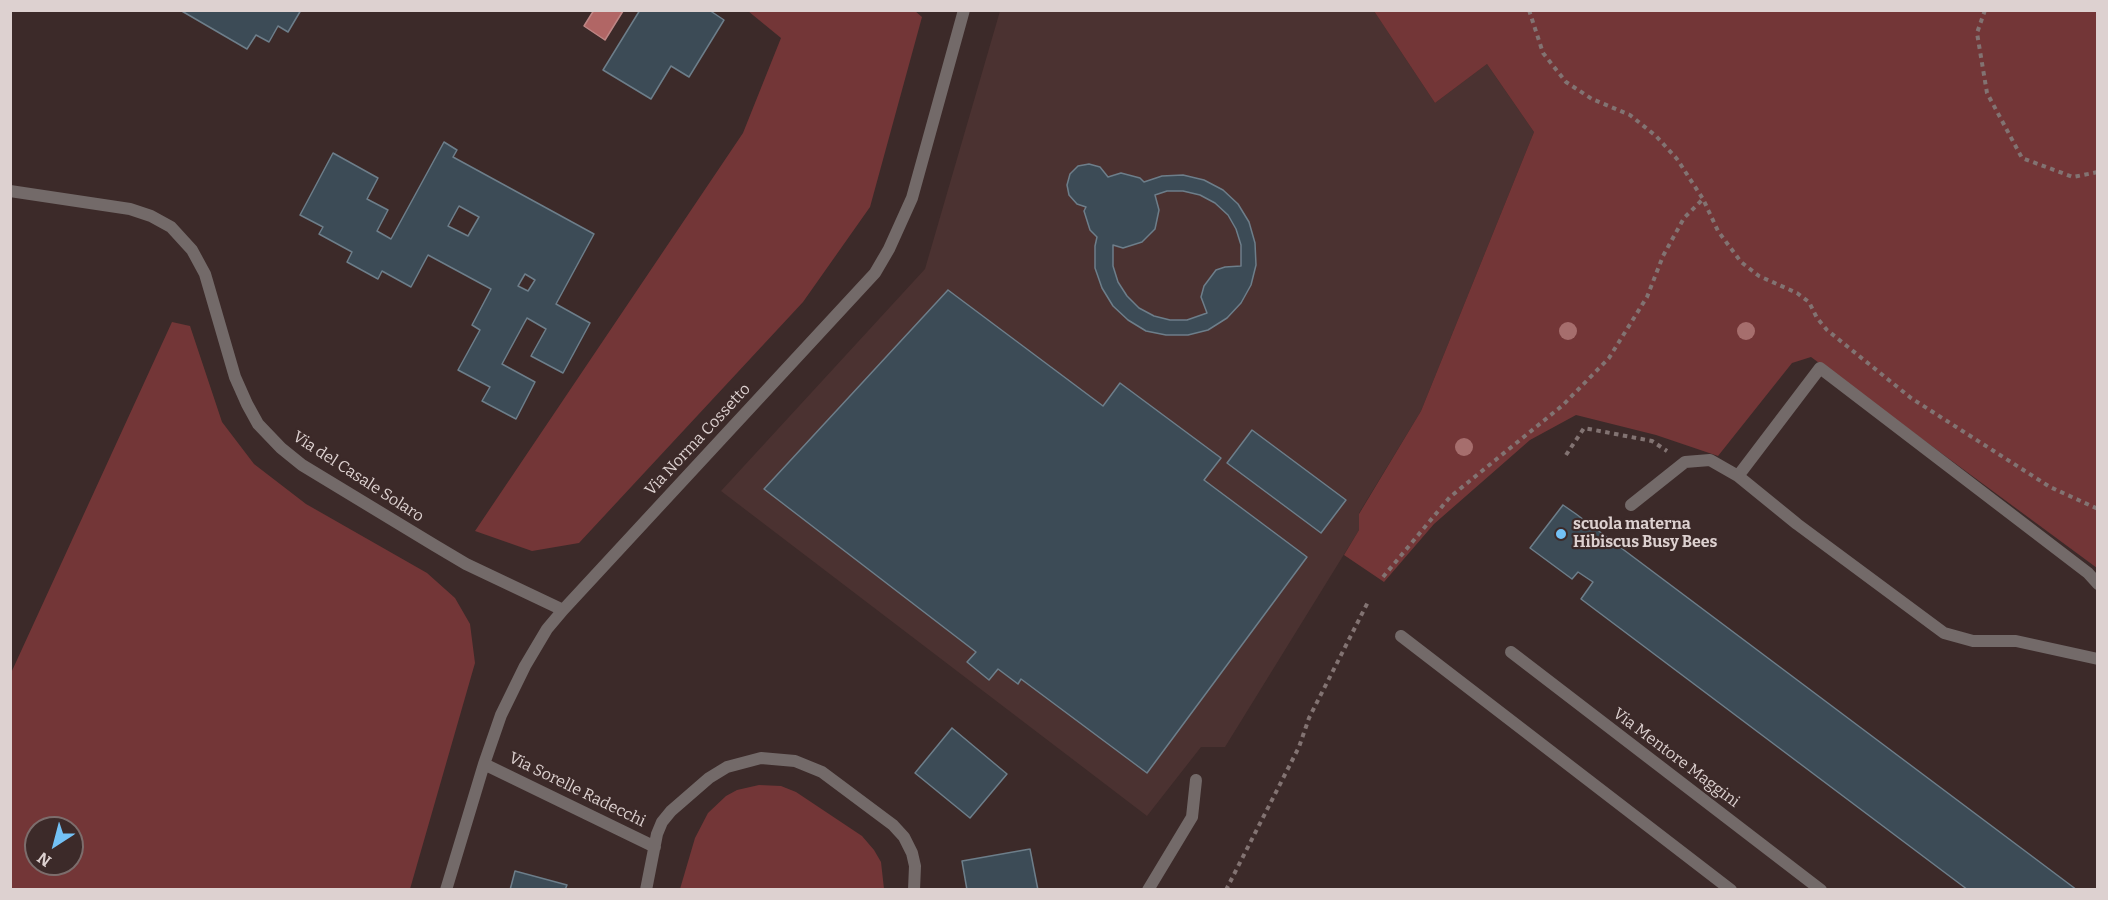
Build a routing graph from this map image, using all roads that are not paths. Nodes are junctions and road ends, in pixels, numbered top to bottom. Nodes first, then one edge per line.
1 (964, 10) edge
2 (10, 191) edge
3 (1738, 476) junction
4 (1631, 505) dead end
5 (2097, 584) edge
6 (563, 610) junction
7 (1401, 636) dead end
8 (1511, 652) dead end
9 (2097, 659) edge
10 (484, 764) junction
11 (1196, 780) dead end
12 (655, 847) junction
13 (446, 890) edge
14 (646, 890) edge
15 (914, 890) edge
16 (1148, 890) edge
17 (1731, 890) edge
18 (1821, 890) edge

1 - 6 street, Via Norma Cossetto
2 - 6 street, Via del Casale Solaro
3 - 4 street
3 - 5 street
3 - 9 street
6 - 10 street, Via Norma Cossetto
7 - 17 street
8 - 18 street, Via Mentore Maggini
10 - 12 street, Via Sorelle Radecchi
10 - 13 street, Via Norma Cossetto
11 - 16 street
12 - 14 street, Via Sorelle Radecchi
12 - 15 street, Via Sorelle Radecchi

